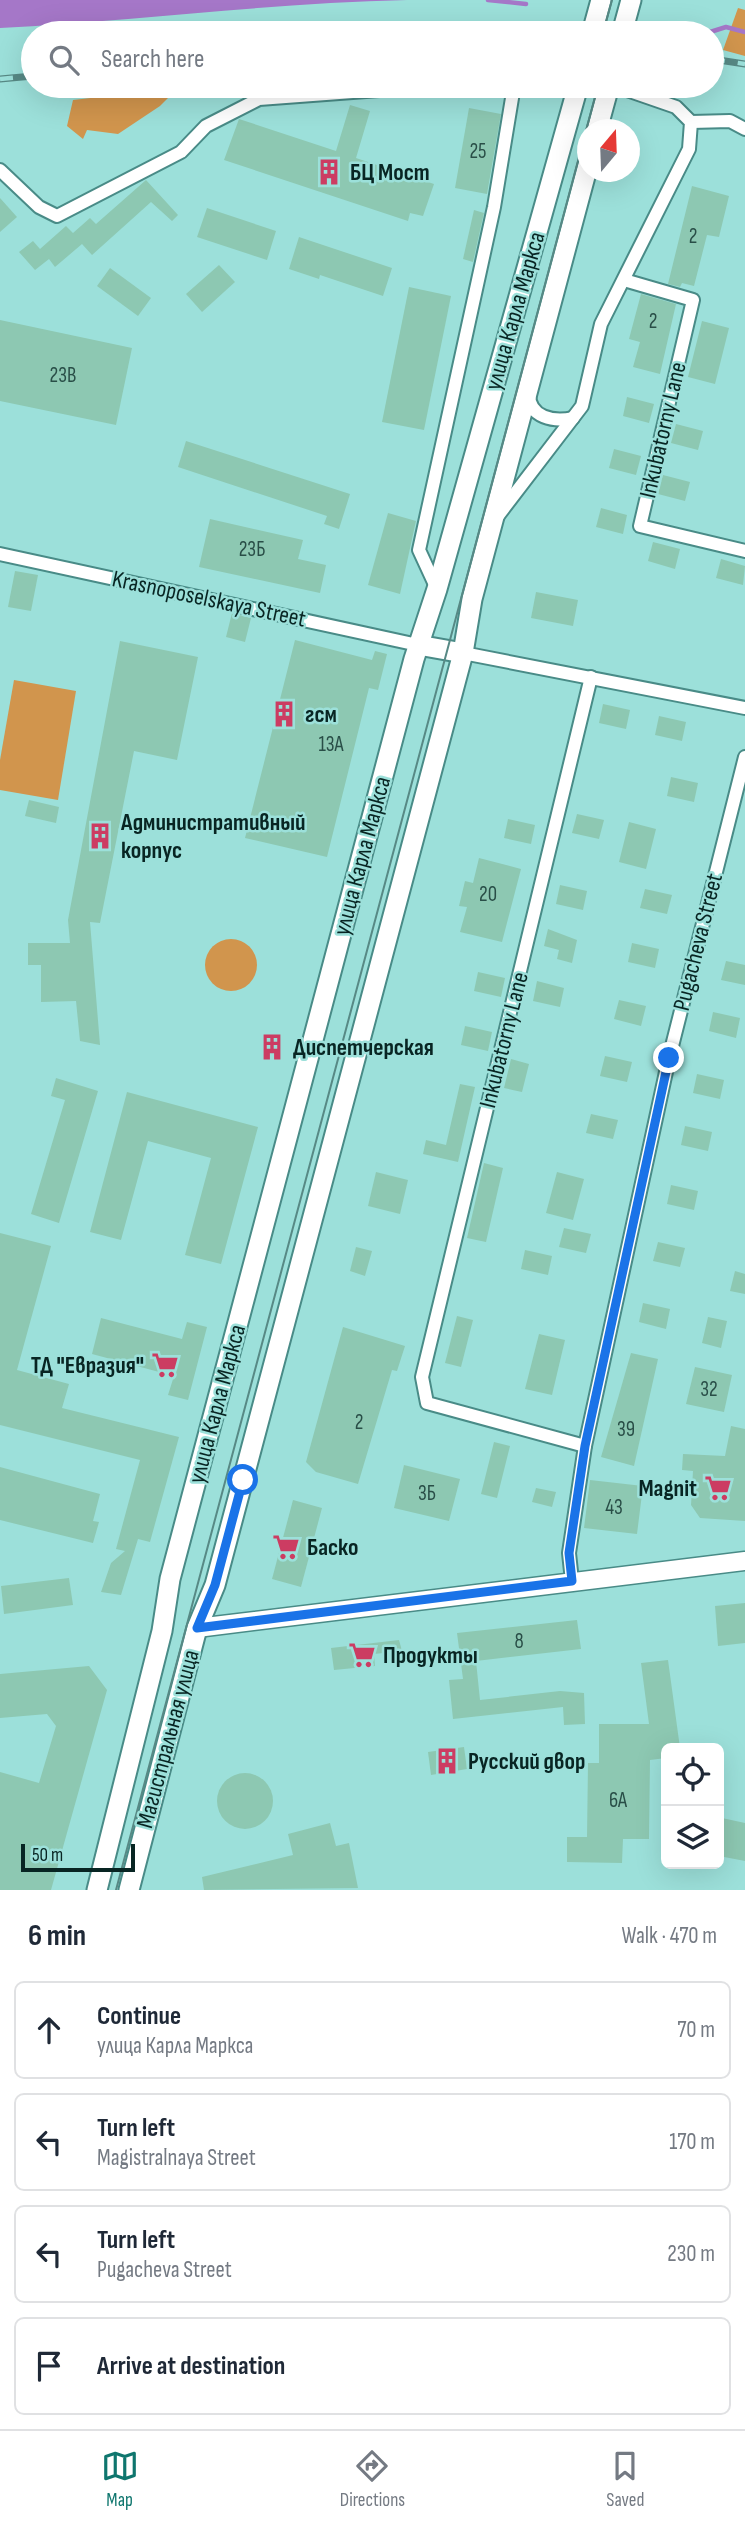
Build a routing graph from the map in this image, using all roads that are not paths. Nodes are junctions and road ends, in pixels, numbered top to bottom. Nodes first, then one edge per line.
1 (600, 4) edge
2 (595, 21) edge
3 (272, 98) edge
4 (512, 98) edge
5 (574, 98) edge
6 (610, 98) edge
7 (638, 98) edge
8 (601, 119) edge
9 (691, 122) junction
10 (745, 130) edge
11 (0, 170) edge
12 (582, 182) edge
13 (624, 280) junction
14 (531, 376) junction
15 (573, 418) junction
16 (491, 526) junction
17 (745, 551) edge
18 (0, 554) edge
19 (437, 589) junction
20 (418, 645) junction
21 (463, 653) junction
22 (591, 677) junction
23 (745, 708) edge
24 (745, 757) edge
25 (585, 1446) junction
26 (745, 1561) edge
27 (572, 1581) junction
28 (197, 1628) junction
29 (162, 1631) junction
30 (97, 1890) edge
31 (129, 1890) edge

1 - 2 main road
3 - 11 street
4 - 19 street
5 - 19 main road, улица Карла Маркса
6 - 8 main road
7 - 9 street
9 - 10 street
9 - 13 street
12 - 14 main road, улица Карла Маркса
13 - 15 street
13 - 17 street, Inkubatorny Lane
14 - 15 street
14 - 16 main road, улица Карла Маркса
15 - 16 street
16 - 21 main road, улица Карла Маркса
18 - 20 street, Krasnoposelskaya Street
19 - 20 main road, улица Карла Маркса
20 - 21 main road
20 - 29 main road, улица Карла Маркса
21 - 22 street
21 - 28 main road, улица Карла Маркса
22 - 23 street
22 - 25 street, Inkubatorny Lane
24 - 25 street, Pugacheva Street
25 - 27 street, Pugacheva Street
26 - 27 street
27 - 28 street
28 - 29 main road
28 - 31 main road, Магистральная улица
29 - 30 main road, Магистральная улица

